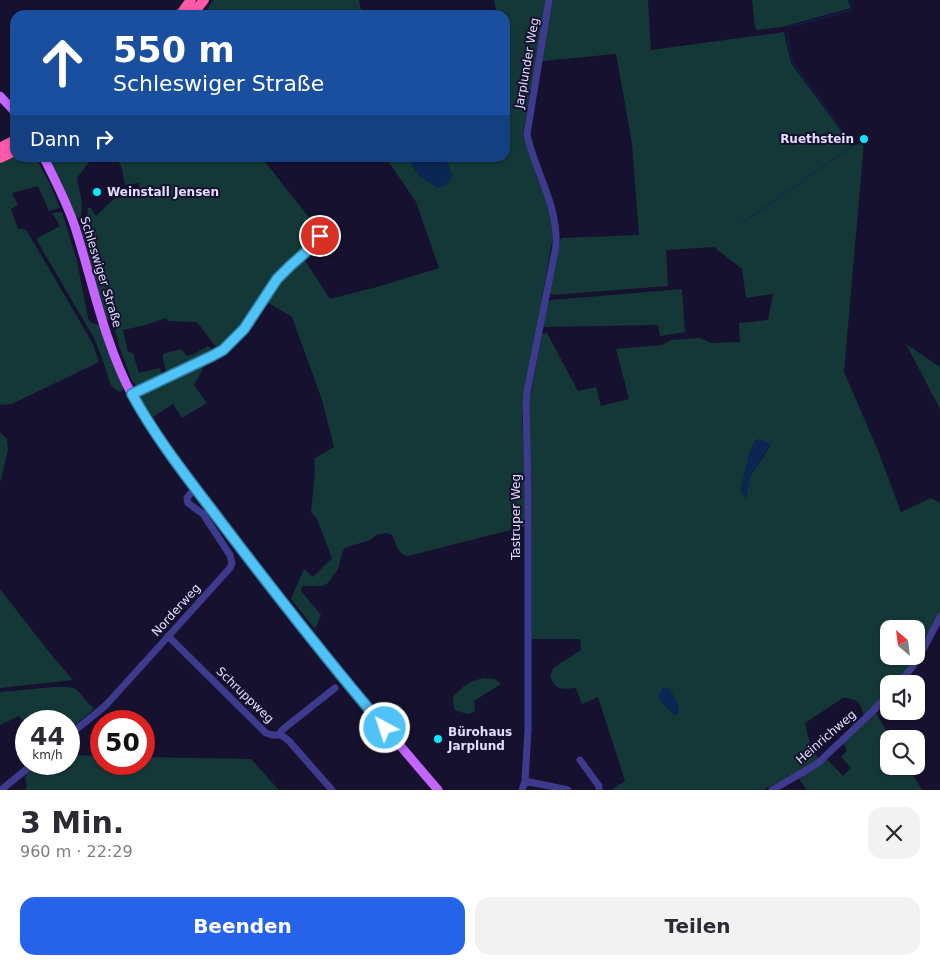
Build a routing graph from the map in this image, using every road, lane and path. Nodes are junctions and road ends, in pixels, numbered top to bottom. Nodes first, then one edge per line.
1 (204, 0) edge
2 (549, 0) edge
3 (196, 10) edge
4 (0, 96) edge
5 (10, 107) edge
6 (10, 146) edge
7 (1, 156) edge
8 (46, 162) edge
9 (324, 229) dead end
10 (556, 246) joint
11 (132, 394) junction
12 (195, 488) junction
13 (939, 618) edge
14 (168, 636) junction
15 (906, 675) edge
16 (335, 688) dead end
17 (880, 704) edge
18 (80, 726) edge
19 (279, 735) junction
20 (580, 760) dead end
21 (19, 775) edge
22 (525, 781) junction
23 (1, 790) edge
24 (332, 790) edge
25 (438, 790) edge
26 (522, 790) edge
27 (568, 790) edge
28 (599, 790) edge
29 (772, 790) edge

1 - 3 highway
2 - 10 street, Jarplunder Weg
4 - 5 main road
6 - 7 highway
8 - 11 main road, Schleswiger Straße
9 - 11 street
10 - 22 street, Tastruper Weg
11 - 12 main road, Schleswiger Straße
12 - 14 street, Norderweg
12 - 25 main road, Schleswiger Straße
13 - 15 street
14 - 18 street, Norderweg
14 - 19 street, Schruppweg
16 - 19 street, Schruppweg
17 - 29 street, Heinrichweg
19 - 24 street
20 - 28 street
21 - 23 street
22 - 26 street, Tastruper Weg
22 - 27 street

